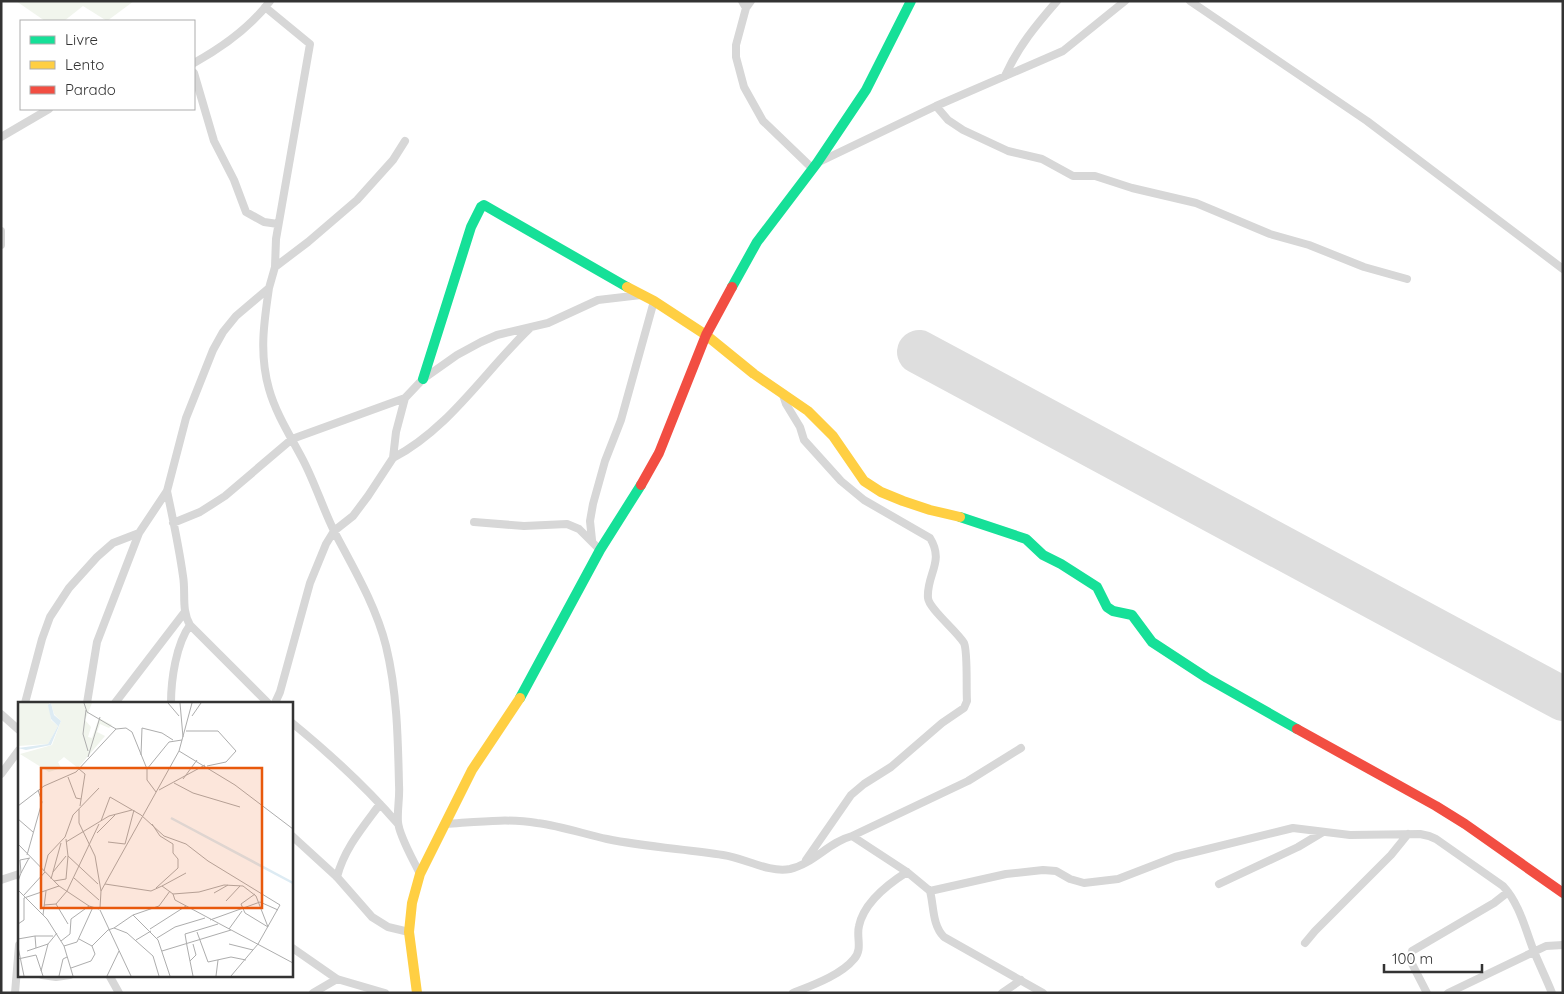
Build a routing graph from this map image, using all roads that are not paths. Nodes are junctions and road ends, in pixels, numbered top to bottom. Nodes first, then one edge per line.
1 (911, 1) edge
2 (1056, 1) edge
3 (1125, 1) edge
4 (1190, 1) edge
5 (746, 3) edge
6 (267, 4) edge
7 (195, 62) edge
8 (195, 76) edge
9 (1005, 76) junction
10 (936, 106) junction
11 (47, 110) edge
12 (1, 137) edge
13 (405, 142) dead end
14 (815, 166) junction
15 (278, 224) junction
16 (1, 231) edge
17 (1, 245) edge
18 (275, 267) junction
19 (1563, 269) edge
20 (1407, 279) dead end
21 (269, 288) junction
22 (641, 295) junction
23 (654, 301) junction
24 (530, 327) junction
25 (706, 335) junction
26 (423, 379) junction
27 (783, 395) junction
28 (405, 398) junction
29 (292, 439) junction
30 (393, 458) junction
31 (167, 491) junction
32 (173, 522) junction
33 (474, 522) dead end
34 (334, 532) junction
35 (139, 533) junction
36 (592, 540) junction
37 (600, 550) junction
38 (184, 613) junction
39 (190, 625) junction
40 (25, 702) edge
41 (87, 702) edge
42 (116, 702) edge
43 (171, 702) edge
44 (267, 702) edge
45 (275, 702) edge
46 (1, 714) edge
47 (292, 723) edge
48 (18, 728) edge
49 (1021, 748) dead end
50 (18, 751) edge
51 (1, 774) edge
52 (380, 804) junction
53 (398, 824) junction
54 (446, 824) junction
55 (1323, 832) junction
56 (1408, 834) junction
57 (292, 836) edge
58 (852, 836) junction
59 (802, 865) junction
60 (907, 872) junction
61 (18, 874) edge
62 (420, 874) junction
63 (337, 877) junction
64 (1, 880) edge
65 (1220, 884) dead end
66 (930, 891) junction
67 (1508, 892) junction
68 (1563, 893) edge
69 (409, 932) junction
70 (1305, 943) dead end
71 (1563, 945) edge
72 (292, 948) edge
73 (1534, 951) junction
74 (18, 973) edge
75 (110, 976) edge
76 (337, 979) junction
77 (1021, 980) junction
78 (361, 990) edge
79 (15, 993) edge
80 (120, 993) edge
81 (314, 993) edge
82 (385, 993) edge
83 (417, 993) edge
84 (793, 993) edge
85 (1002, 993) edge
86 (1043, 993) edge
87 (1427, 993) edge
88 (1448, 993) edge
89 (1552, 993) edge

1 - 14 street
2 - 9 street
3 - 9 street
4 - 19 street
5 - 14 street
6 - 7 street
6 - 15 street
8 - 15 street
9 - 10 street
10 - 14 street
10 - 20 street
11 - 12 street
13 - 18 street
14 - 25 street
15 - 18 street
16 - 17 street
18 - 21 street
21 - 29 street
21 - 31 street
22 - 23 street
22 - 24 street
22 - 26 street
23 - 25 street
23 - 36 street
24 - 26 street
24 - 30 street
25 - 27 street
25 - 37 street
26 - 28 street
27 - 59 street
27 - 68 street
28 - 29 street
28 - 30 street
29 - 32 street
29 - 34 street
30 - 34 street
31 - 32 street
31 - 35 street
32 - 38 street
33 - 36 street
34 - 45 street
34 - 53 street
35 - 40 street
35 - 41 street
36 - 37 street
37 - 54 street
38 - 39 street
38 - 42 street
39 - 43 street
39 - 44 street
46 - 48 street
47 - 52 street
49 - 58 street
50 - 51 street
52 - 53 street
52 - 63 street
53 - 62 street
54 - 59 street
54 - 62 street
55 - 56 street
55 - 65 street
55 - 66 street
56 - 67 street
56 - 70 street
57 - 63 street
58 - 59 street
58 - 60 street
60 - 66 street
60 - 84 street
61 - 64 street
62 - 69 street
63 - 69 street
66 - 77 street
67 - 73 street
67 - 87 street
69 - 83 street
71 - 73 street
72 - 76 street
73 - 88 street
73 - 89 street
74 - 79 street
75 - 80 street
76 - 78 street
76 - 81 street
77 - 85 street
77 - 86 street
78 - 82 street

